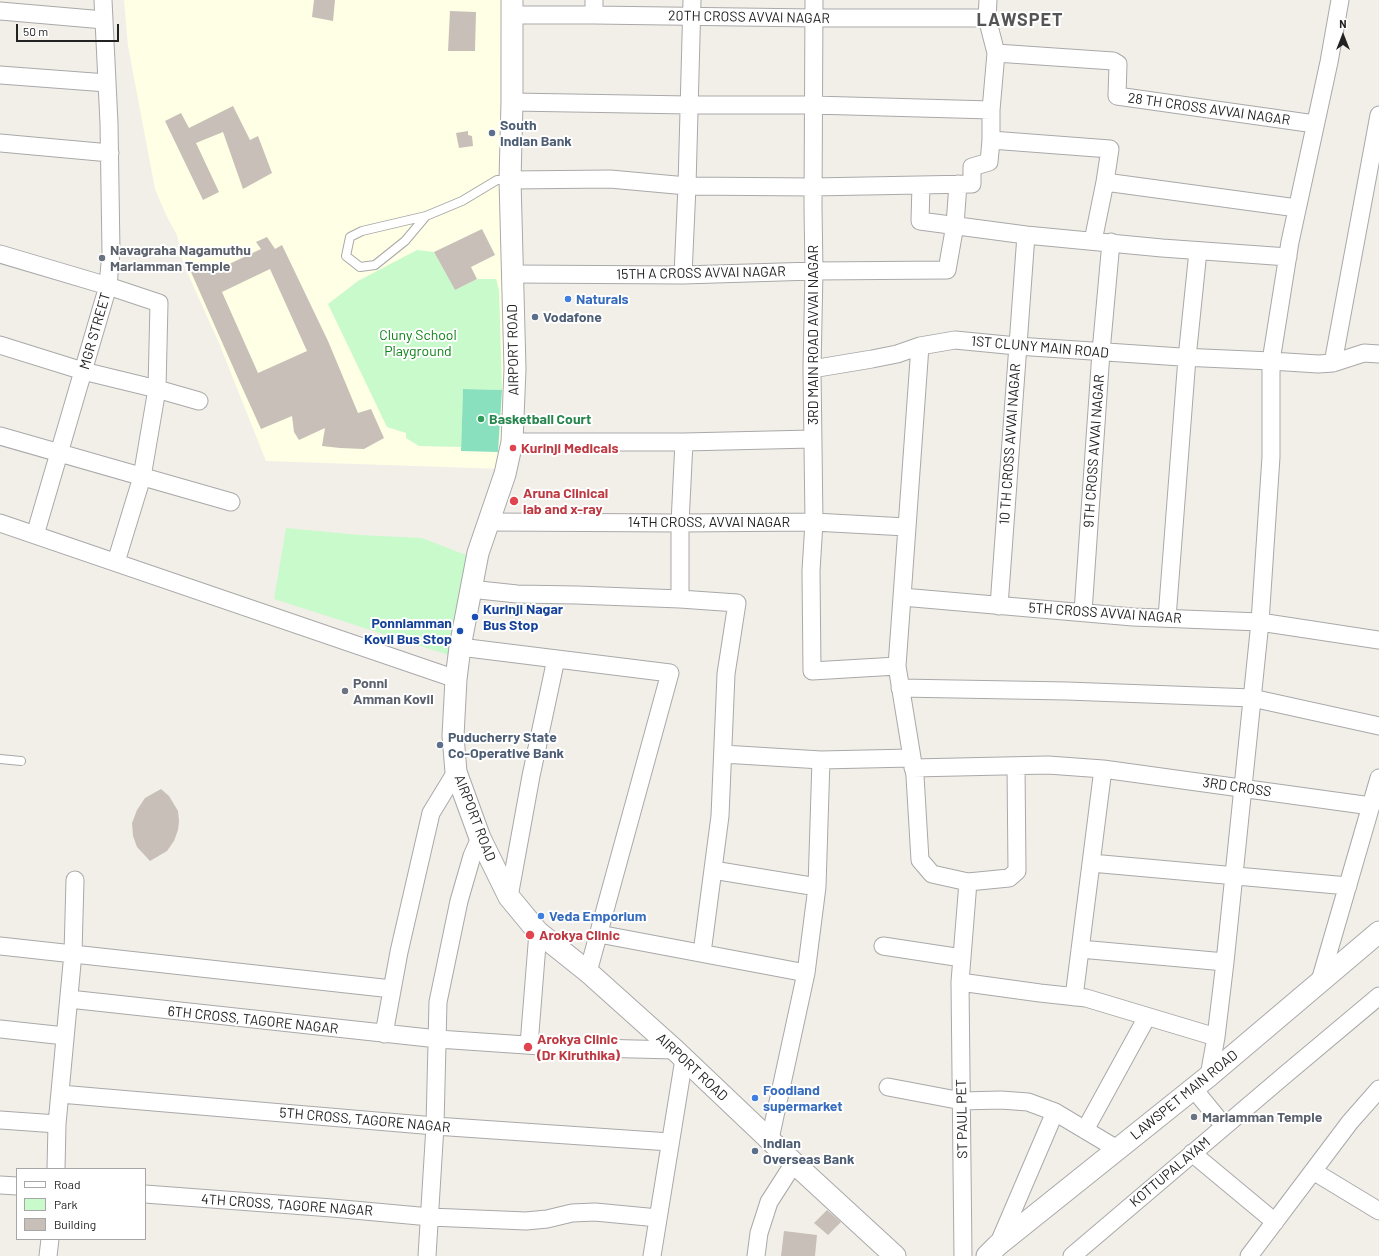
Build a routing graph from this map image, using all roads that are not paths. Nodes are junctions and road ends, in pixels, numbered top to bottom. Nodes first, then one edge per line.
1 (103, 0) edge
2 (814, 0) edge
3 (988, 0) edge
4 (1340, 0) edge
5 (594, 7) edge
6 (512, 8) edge
7 (692, 8) edge
8 (0, 11) edge
9 (813, 18) junction
10 (987, 18) junction
11 (104, 20) junction
12 (996, 53) junction
13 (0, 75) edge
14 (107, 83) junction
15 (512, 102) junction
16 (689, 105) junction
17 (813, 105) junction
18 (992, 110) junction
19 (1379, 115) edge
20 (1315, 124) junction
21 (992, 140) junction
22 (0, 143) edge
23 (110, 153) junction
24 (510, 180) junction
25 (1105, 182) junction
26 (958, 184) junction
27 (921, 185) junction
28 (687, 186) junction
29 (813, 187) junction
30 (1297, 208) junction
31 (426, 216) junction
32 (955, 225) junction
33 (1026, 235) junction
34 (1093, 240) junction
35 (1111, 242) junction
36 (1198, 251) junction
37 (0, 254) edge
38 (1288, 257) junction
39 (814, 271) junction
40 (512, 274) junction
41 (683, 275) junction
42 (108, 286) junction
43 (0, 345) edge
44 (920, 346) junction
45 (1017, 346) junction
46 (1101, 352) junction
47 (1379, 354) edge
48 (1186, 358) junction
49 (1271, 360) junction
50 (1333, 363) junction
51 (812, 369) junction
52 (83, 372) junction
53 (157, 389) junction
54 (199, 401) dead end
55 (0, 436) edge
56 (812, 439) junction
57 (512, 442) junction
58 (684, 442) junction
59 (59, 454) junction
60 (142, 477) junction
61 (231, 502) dead end
62 (488, 522) junction
63 (814, 522) junction
64 (0, 523) edge
65 (680, 523) junction
66 (906, 526) junction
67 (35, 535) junction
68 (116, 562) junction
69 (470, 589) junction
70 (902, 598) junction
71 (680, 599) junction
72 (999, 606) junction
73 (1083, 612) junction
74 (1167, 618) junction
75 (1260, 622) junction
76 (1379, 640) edge
77 (460, 647) junction
78 (556, 659) junction
79 (897, 666) junction
80 (456, 679) junction
81 (900, 688) junction
82 (1252, 698) junction
83 (1379, 726) edge
84 (723, 754) junction
85 (0, 759) edge
86 (821, 760) junction
87 (21, 761) dead end
88 (912, 763) junction
89 (1016, 766) junction
90 (1103, 769) junction
91 (456, 772) junction
92 (1379, 779) edge
93 (1243, 788) junction
94 (1371, 806) junction
95 (480, 838) junction
96 (1091, 863) junction
97 (713, 870) junction
98 (1234, 876) junction
99 (75, 880) dead end
100 (968, 882) junction
101 (1348, 886) junction
102 (817, 887) junction
103 (509, 897) junction
104 (538, 932) junction
105 (1379, 932) edge
106 (599, 934) junction
107 (0, 946) edge
108 (883, 946) dead end
109 (1080, 949) junction
110 (73, 953) junction
111 (702, 953) junction
112 (962, 958) junction
113 (1225, 962) junction
114 (588, 972) junction
115 (806, 973) junction
116 (1320, 981) junction
117 (960, 982) junction
118 (392, 989) junction
119 (1379, 996) edge
120 (1074, 997) junction
121 (69, 999) junction
122 (1147, 1016) junction
123 (0, 1030) edge
124 (384, 1034) junction
125 (65, 1036) junction
126 (1216, 1037) junction
127 (438, 1039) junction
128 (529, 1045) junction
129 (680, 1054) junction
130 (1201, 1082) junction
131 (888, 1087) dead end
132 (1379, 1089) edge
133 (60, 1094) junction
134 (962, 1101) junction
135 (1055, 1112) junction
136 (0, 1120) edge
137 (57, 1124) junction
138 (435, 1126) junction
139 (1224, 1126) junction
140 (1085, 1130) junction
141 (770, 1139) junction
142 (670, 1142) junction
143 (1117, 1149) junction
144 (1192, 1154) junction
145 (794, 1163) junction
146 (56, 1168) edge
147 (1312, 1171) junction
148 (0, 1185) edge
149 (16, 1186) edge
150 (146, 1194) edge
151 (1379, 1212) edge
152 (430, 1217) junction
153 (658, 1218) junction
154 (1275, 1222) junction
155 (50, 1240) edge
156 (992, 1250) edge
157 (48, 1256) edge
158 (427, 1256) edge
159 (652, 1256) edge
160 (756, 1256) edge
161 (895, 1256) edge
162 (963, 1256) edge
163 (1072, 1256) edge
164 (1249, 1256) edge

1 - 11 street, MGR STREET
2 - 9 street, 3RD MAIN ROAD AVVAI NAGAR
3 - 10 street
4 - 20 street
5 - 6 street, 20TH CROSS AVVAI NAGAR
5 - 7 street, 20TH CROSS AVVAI NAGAR
6 - 15 street, AIRPORT ROAD
7 - 9 street, 20TH CROSS AVVAI NAGAR
7 - 16 street
8 - 11 street
9 - 10 street, 20TH CROSS AVVAI NAGAR
9 - 17 street, 3RD MAIN ROAD AVVAI NAGAR
10 - 12 street
11 - 14 street, MGR STREET
12 - 18 street
12 - 20 street, 28 TH CROSS AVVAI NAGAR
13 - 14 street
14 - 23 street, MGR STREET
15 - 16 street
15 - 24 street, AIRPORT ROAD
16 - 17 street
16 - 28 street
17 - 18 street
17 - 29 street, 3RD MAIN ROAD AVVAI NAGAR
18 - 21 street
19 - 50 street
20 - 30 street
21 - 25 street
21 - 26 street
22 - 23 street
23 - 42 street, MGR STREET
24 - 28 street
24 - 31 lane
24 - 40 street, AIRPORT ROAD
25 - 30 street
25 - 34 street
26 - 27 street
26 - 32 street, 15TH A CROSS AVVAI NAGAR
27 - 29 street
27 - 32 street
28 - 29 street
28 - 41 street
29 - 39 street, 3RD MAIN ROAD AVVAI NAGAR
30 - 38 street
31 - 31 lane
32 - 33 street
32 - 39 street, 15TH A CROSS AVVAI NAGAR
33 - 34 street
33 - 45 street, 10 TH CROSS AVVAI NAGAR
34 - 35 street
35 - 36 street
35 - 46 street, 9TH CROSS AVVAI NAGAR
36 - 38 street
36 - 48 street
37 - 42 street
38 - 49 street
39 - 41 street, 15TH A CROSS AVVAI NAGAR
39 - 51 street, 3RD MAIN ROAD AVVAI NAGAR
40 - 41 street, 15TH A CROSS AVVAI NAGAR
40 - 57 street, AIRPORT ROAD
42 - 52 street, MGR STREET
42 - 53 street
43 - 52 street
44 - 45 street, 1ST CLUNY MAIN ROAD
44 - 51 street, 1ST CLUNY MAIN ROAD
44 - 66 street
45 - 46 street, 1ST CLUNY MAIN ROAD
45 - 72 street, 10 TH CROSS AVVAI NAGAR
46 - 48 street, 1ST CLUNY MAIN ROAD
46 - 73 street, 9TH CROSS AVVAI NAGAR
47 - 50 street, 1ST CLUNY MAIN ROAD
48 - 49 street, 1ST CLUNY MAIN ROAD
48 - 74 street
49 - 50 street, 1ST CLUNY MAIN ROAD
49 - 75 street
51 - 56 street, 3RD MAIN ROAD AVVAI NAGAR
52 - 53 street
52 - 59 street, MGR STREET
53 - 54 street
53 - 60 street
55 - 59 street
56 - 58 street
56 - 63 street, 3RD MAIN ROAD AVVAI NAGAR
57 - 58 street
57 - 62 street, AIRPORT ROAD
58 - 65 street
59 - 60 street
59 - 67 street, MGR STREET
60 - 61 street
60 - 68 street
62 - 65 street, 14TH CROSS, AVVAI NAGAR
62 - 69 street, AIRPORT ROAD
63 - 65 street, 14TH CROSS, AVVAI NAGAR
63 - 66 street, 14TH CROSS, AVVAI NAGAR
63 - 79 street, 3RD MAIN ROAD AVVAI NAGAR
64 - 67 street
65 - 71 street
66 - 70 street
67 - 68 street
68 - 80 street
69 - 71 street
69 - 77 street, AIRPORT ROAD
70 - 72 street, 5TH CROSS AVVAI NAGAR
70 - 79 street
71 - 84 street
72 - 73 street, 5TH CROSS AVVAI NAGAR
73 - 74 street, 5TH CROSS AVVAI NAGAR
74 - 75 street, 5TH CROSS AVVAI NAGAR
75 - 76 street, 5TH CROSS AVVAI NAGAR
75 - 82 street
77 - 78 street
77 - 80 street, AIRPORT ROAD
78 - 103 street
78 - 106 street
79 - 81 street
80 - 91 street, AIRPORT ROAD
81 - 82 street
81 - 88 street
82 - 83 street
82 - 93 street
84 - 86 street, 3RD CROSS
84 - 97 street
85 - 87 lane
86 - 88 street, 3RD CROSS
86 - 102 street
88 - 89 street, 3RD CROSS
88 - 100 street
89 - 90 street, 3RD CROSS
89 - 100 street
90 - 93 street, 3RD CROSS
90 - 96 street
91 - 95 street, AIRPORT ROAD
91 - 118 street
92 - 94 street
93 - 94 street, 3RD CROSS
93 - 98 street
94 - 101 street
95 - 103 street, AIRPORT ROAD
95 - 127 street
96 - 98 street
96 - 109 street
97 - 102 street
97 - 111 street
98 - 101 street
98 - 113 street
99 - 110 street
100 - 112 street, ST PAUL PET
101 - 116 street
102 - 115 street
103 - 104 street, AIRPORT ROAD
104 - 114 street, AIRPORT ROAD
104 - 128 street
105 - 116 street, LAWSPET MAIN ROAD
106 - 111 street
106 - 114 street
107 - 110 street
108 - 112 street
109 - 113 street
109 - 120 street
110 - 118 street
110 - 121 street
111 - 115 street
112 - 117 street, ST PAUL PET
113 - 126 street
114 - 129 street, AIRPORT ROAD
115 - 141 street
116 - 130 street, LAWSPET MAIN ROAD
117 - 120 street
117 - 134 street, ST PAUL PET
118 - 124 street
119 - 139 street, KOTTUPALAYAM
120 - 122 street
121 - 124 street, 6TH CROSS, TAGORE NAGAR
121 - 125 street
122 - 126 street
122 - 140 street
123 - 125 street
124 - 127 street, 6TH CROSS, TAGORE NAGAR
125 - 133 street
126 - 130 street
127 - 128 street, 6TH CROSS, TAGORE NAGAR
127 - 138 street
128 - 129 street, 6TH CROSS, TAGORE NAGAR
129 - 141 street, AIRPORT ROAD
129 - 142 street
130 - 139 street
130 - 143 street, LAWSPET MAIN ROAD
131 - 134 street
132 - 147 street
133 - 137 street
133 - 138 street, 5TH CROSS, TAGORE NAGAR
134 - 135 street
134 - 162 street, ST PAUL PET
135 - 140 street
135 - 156 street
136 - 137 street
137 - 146 street
138 - 142 street, 5TH CROSS, TAGORE NAGAR
138 - 152 street
139 - 144 street, KOTTUPALAYAM
140 - 143 street
141 - 145 street, AIRPORT ROAD
142 - 153 street
143 - 156 street, LAWSPET MAIN ROAD
144 - 154 street
144 - 163 street, KOTTUPALAYAM
145 - 160 street
145 - 161 street, AIRPORT ROAD
147 - 151 street
147 - 154 street
148 - 149 street
150 - 152 street, 4TH CROSS, TAGORE NAGAR
152 - 153 street, 4TH CROSS, TAGORE NAGAR
152 - 158 street
153 - 159 street
154 - 164 street
155 - 157 street

